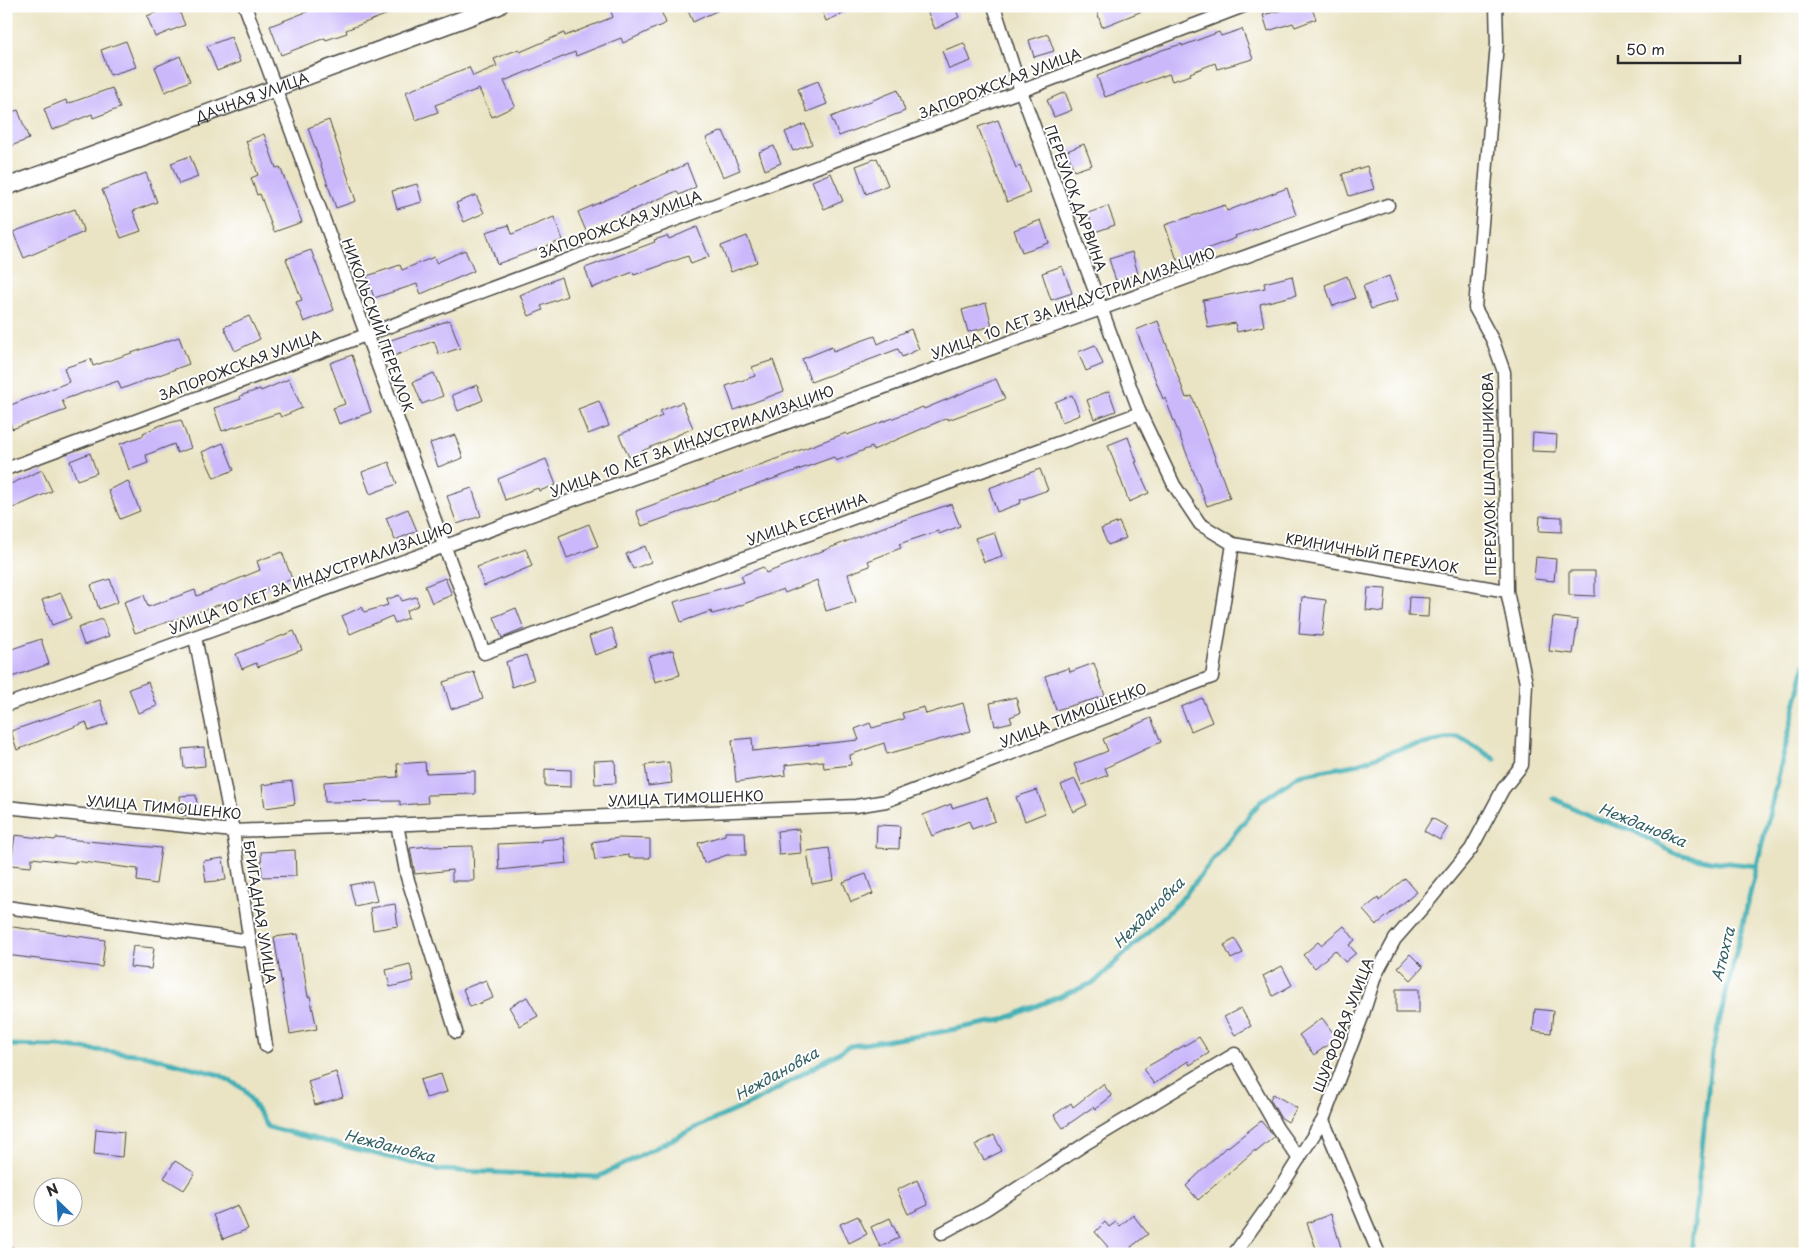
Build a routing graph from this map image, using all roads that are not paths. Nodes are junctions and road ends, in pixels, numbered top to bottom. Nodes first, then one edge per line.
1 (245, 6) edge
2 (499, 6) edge
3 (994, 6) edge
4 (1244, 6) edge
5 (1496, 6) edge
6 (276, 88) junction
7 (1021, 92) junction
8 (6, 187) edge
9 (1388, 205) dead end
10 (1101, 309) junction
11 (365, 334) junction
12 (1140, 413) junction
13 (6, 469) edge
14 (1233, 544) junction
15 (444, 546) junction
16 (1507, 591) junction
17 (195, 636) junction
18 (484, 653) joint
19 (6, 705) edge
20 (1522, 765) joint
21 (6, 807) edge
22 (397, 824) junction
23 (232, 831) junction
24 (6, 907) edge
25 (250, 941) junction
26 (456, 1032) dead end
27 (266, 1046) dead end
28 (1323, 1120) junction
29 (1299, 1159) junction
30 (942, 1233) dead end
31 (6, 1252) edge
32 (10, 1254) edge
33 (1234, 1254) edge
34 (1379, 1254) edge

1 - 6 street, НИКОЛЬСКИЙ ПЕРЕУЛОК
2 - 6 street, ДАЧНАЯ УЛИЦА
3 - 7 street, ПЕРЕУЛОК ДАРВИНА
4 - 7 street, ЗАПОРОЖСКАЯ УЛИЦА
5 - 16 street, ПЕРЕУЛОК ШАПОШНИКОВА
6 - 8 street, ДАЧНАЯ УЛИЦА
6 - 11 street, НИКОЛЬСКИЙ ПЕРЕУЛОК
7 - 10 street, ПЕРЕУЛОК ДАРВИНА
7 - 11 street, ЗАПОРОЖСКАЯ УЛИЦА
9 - 10 street, УЛИЦА 10 ЛЕТ ЗА ИНДУСТРИАЛИЗАЦИЮ
10 - 12 street, ПЕРЕУЛОК ДАРВИНА
10 - 15 street, УЛИЦА 10 ЛЕТ ЗА ИНДУСТРИАЛИЗАЦИЮ
11 - 13 street, ЗАПОРОЖСКАЯ УЛИЦА
11 - 15 street, НИКОЛЬСКИЙ ПЕРЕУЛОК
12 - 14 street, ПЕРЕУЛОК ДАРВИНА
12 - 18 street, УЛИЦА ЕСЕНИНА
14 - 16 street, КРИНИЧНЫЙ ПЕРЕУЛОК
14 - 22 street, УЛИЦА ТИМОШЕНКО
15 - 17 street, УЛИЦА 10 ЛЕТ ЗА ИНДУСТРИАЛИЗАЦИЮ
15 - 18 street, НИКОЛЬСКИЙ ПЕРЕУЛОК
16 - 20 street, ПЕРЕУЛОК ШАПОШНИКОВА
17 - 19 street, УЛИЦА 10 ЛЕТ ЗА ИНДУСТРИАЛИЗАЦИЮ
17 - 23 street, БРИГАДНАЯ УЛИЦА
20 - 28 street, ШУРФОВАЯ УЛИЦА
21 - 23 street, УЛИЦА ТИМОШЕНКО
22 - 23 street, УЛИЦА ТИМОШЕНКО
22 - 26 street
23 - 25 street, БРИГАДНАЯ УЛИЦА
24 - 25 street
25 - 27 street, БРИГАДНАЯ УЛИЦА
28 - 29 street, ШУРФОВАЯ УЛИЦА
28 - 34 street
29 - 30 street
29 - 33 street, ШУРФОВАЯ УЛИЦА
31 - 32 street

